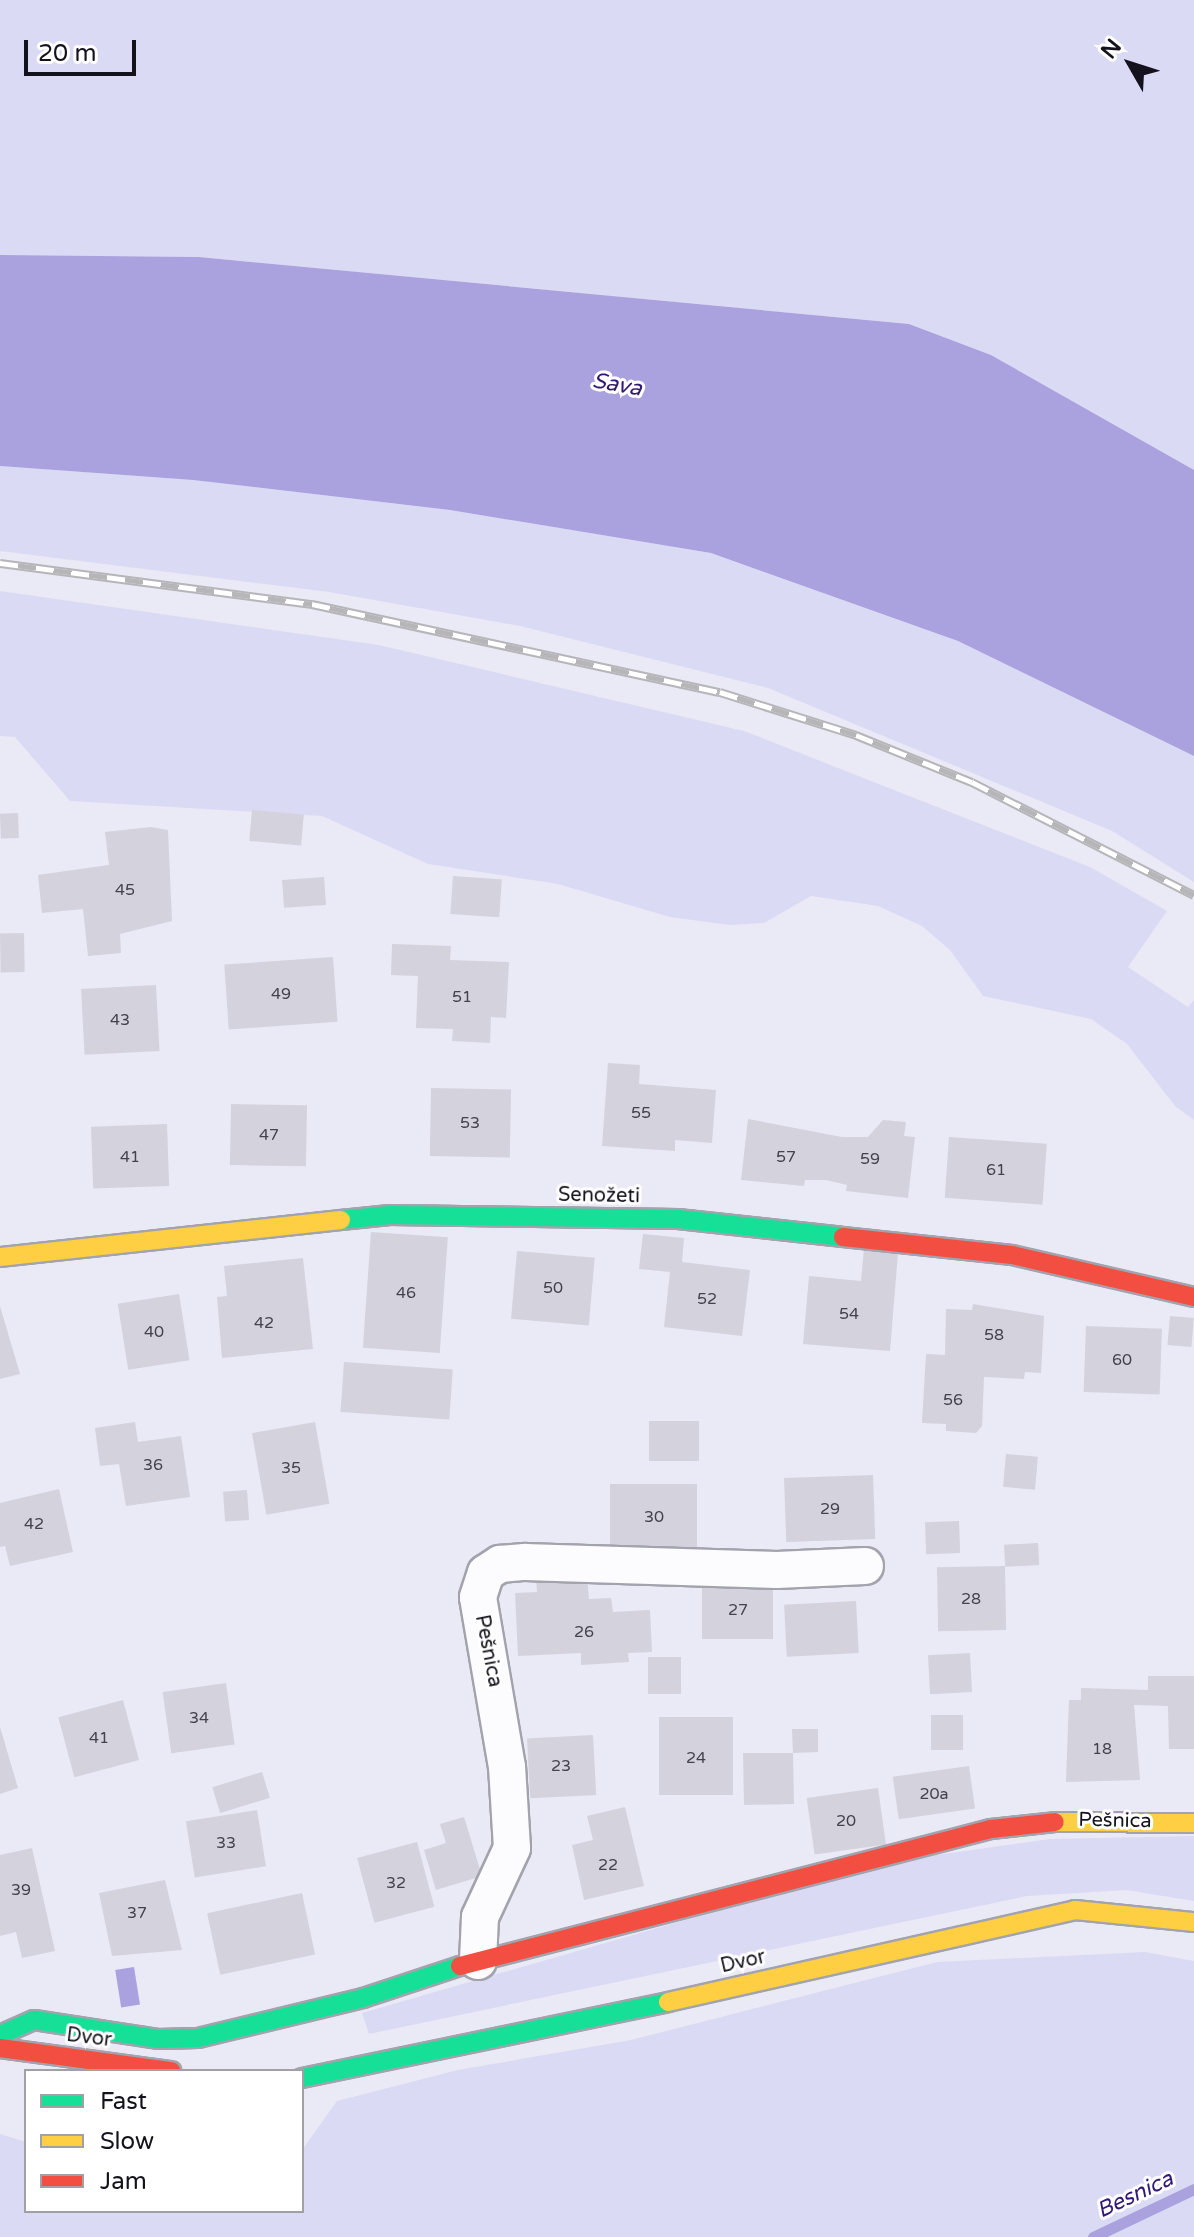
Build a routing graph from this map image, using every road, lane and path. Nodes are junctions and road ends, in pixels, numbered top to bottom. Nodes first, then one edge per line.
1 (0, 1257) edge
2 (1194, 1297) edge
3 (865, 1566) dead end
4 (1194, 1823) edge
5 (1194, 1922) edge
6 (478, 1961) junction
7 (0, 2035) edge
8 (0, 2048) edge
9 (156, 2069) edge
10 (304, 2078) edge

1 - 2 street, Senožeti
3 - 6 street, Pešnica
4 - 6 street, Pešnica
5 - 10 street, Dvor
6 - 7 street, Pešnica
8 - 9 street, Dvor

